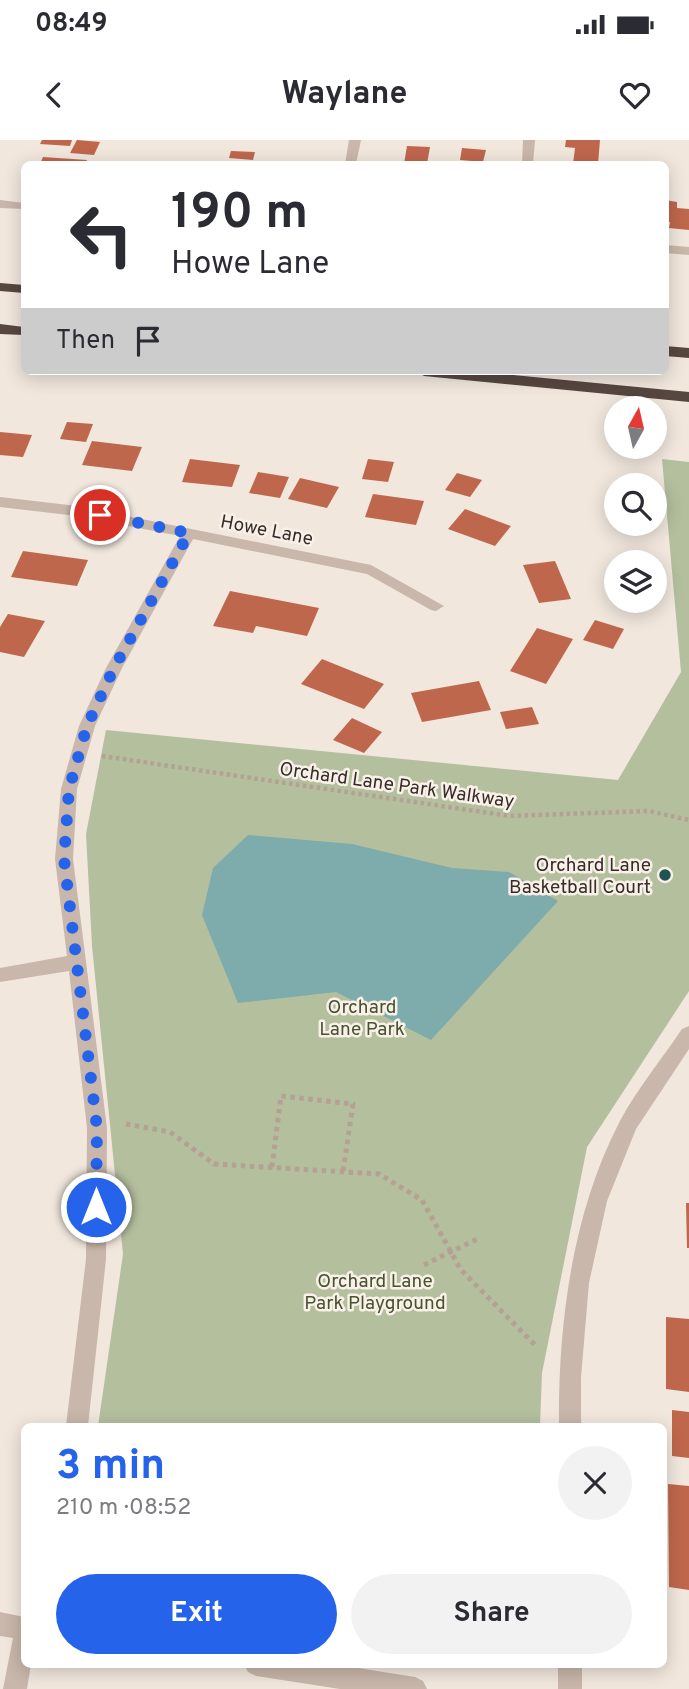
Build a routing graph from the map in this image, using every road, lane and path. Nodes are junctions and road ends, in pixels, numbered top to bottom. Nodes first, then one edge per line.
1 (355, 140) edge
2 (529, 140) edge
3 (352, 161) edge
4 (528, 161) edge
5 (0, 204) edge
6 (21, 206) edge
7 (669, 249) edge
8 (689, 251) edge
9 (0, 287) edge
10 (21, 289) edge
11 (0, 329) edge
12 (21, 331) edge
13 (669, 351) edge
14 (689, 353) edge
15 (465, 375) edge
16 (689, 397) edge
17 (0, 502) edge
18 (189, 533) junction
19 (436, 606) dead end
20 (101, 755) dead end
21 (689, 820) edge
22 (77, 962) junction
23 (0, 975) edge
24 (689, 1034) edge
25 (126, 1124) dead end
26 (272, 1167) junction
27 (343, 1172) junction
28 (478, 1238) dead end
29 (451, 1252) junction
30 (425, 1265) dead end
31 (535, 1345) dead end
32 (77, 1423) edge
33 (570, 1423) edge
34 (0, 1625) edge
35 (21, 1628) edge
36 (21, 1656) edge
37 (281, 1668) edge
38 (570, 1668) edge
39 (15, 1689) edge
40 (415, 1689) edge
41 (570, 1689) edge

1 - 3 street
2 - 4 street
5 - 6 street
7 - 8 street
9 - 10 highway
11 - 12 highway
13 - 14 highway
15 - 16 highway
17 - 18 street, Howe Lane
18 - 19 street, Howe Lane
18 - 22 street
20 - 21 path, Orchard Lane Park Walkway
22 - 23 street
22 - 32 street
24 - 33 street
25 - 26 path
26 - 27 path
26 - 27 path
27 - 29 path
28 - 29 path
29 - 30 path
29 - 31 path
34 - 35 street
36 - 39 street
37 - 40 street
38 - 41 street

